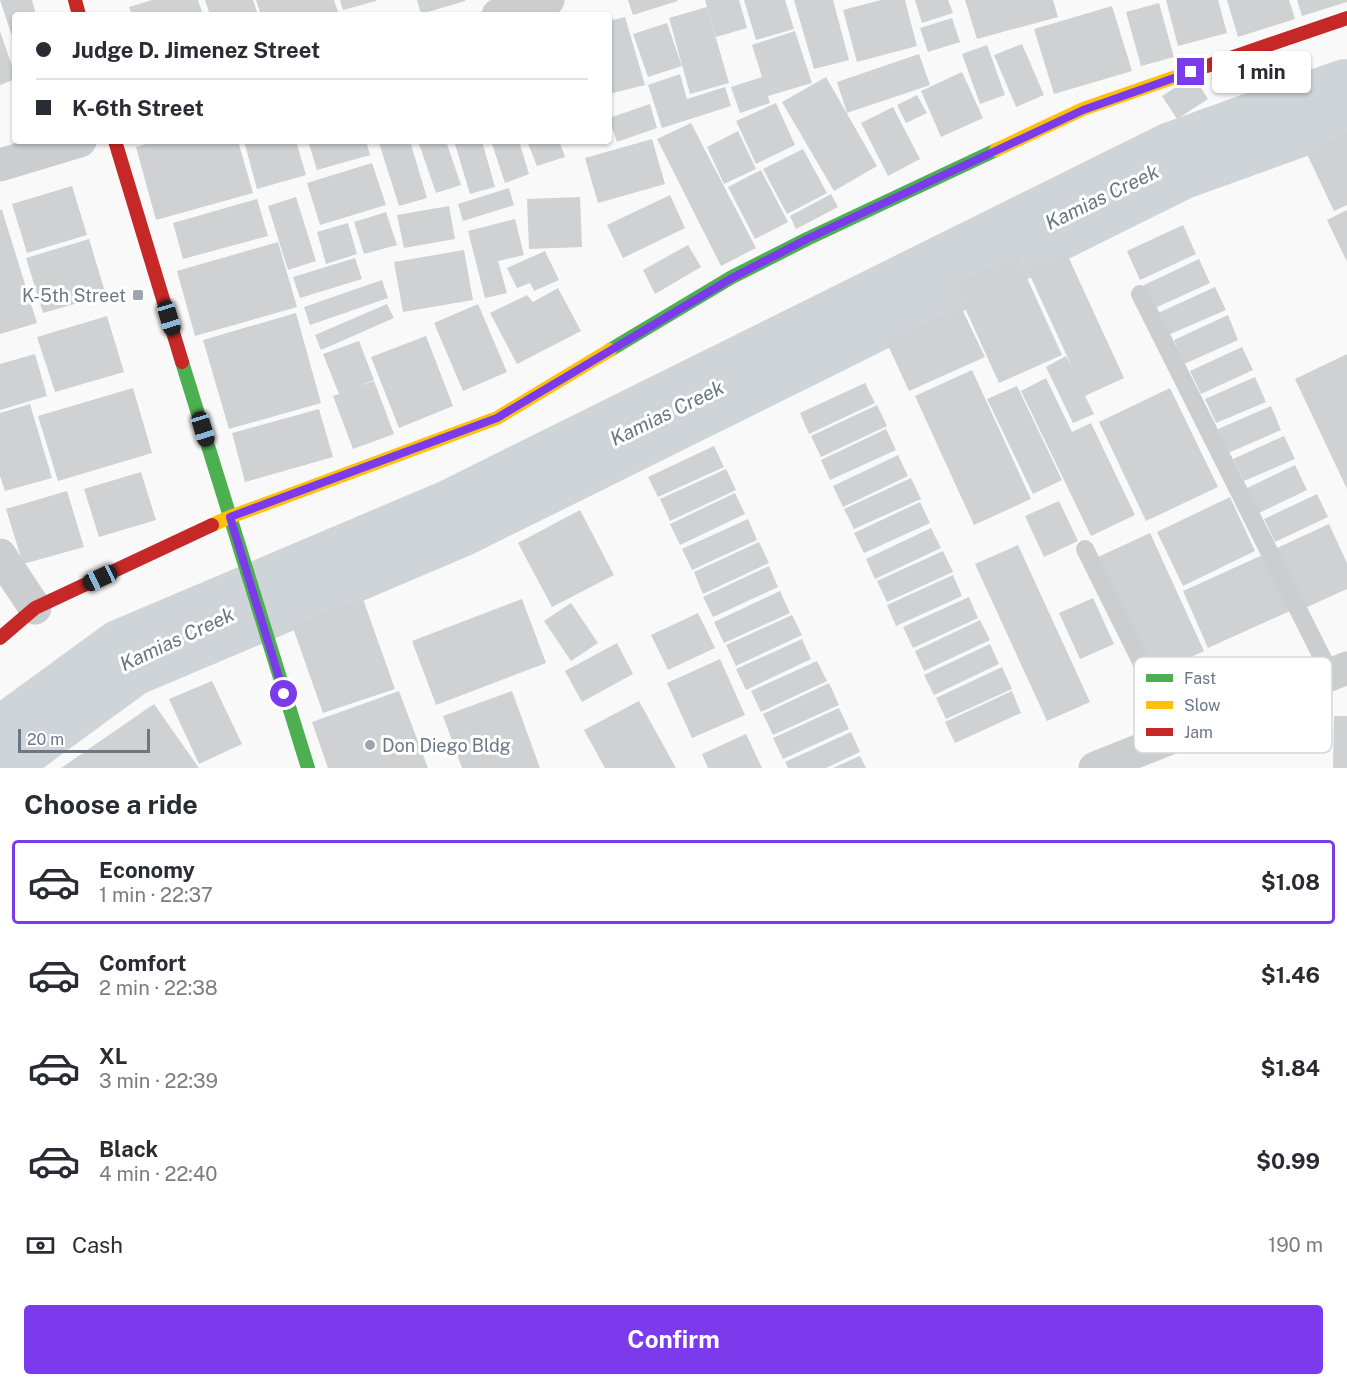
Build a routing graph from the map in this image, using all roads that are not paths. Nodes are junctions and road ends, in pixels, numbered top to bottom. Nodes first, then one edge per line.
1 (548, 0) edge
2 (508, 12) edge
3 (1347, 18) edge
4 (70, 144) edge
5 (116, 144) edge
6 (0, 165) edge
7 (1140, 294) dead end
8 (230, 517) junction
9 (1086, 549) dead end
10 (0, 555) edge
11 (35, 608) junction
12 (0, 638) edge
13 (1139, 657) edge
14 (1332, 657) edge
15 (1134, 753) edge
16 (308, 768) edge
17 (1095, 768) edge

1 - 2 street
3 - 8 street
4 - 6 street
5 - 8 street
7 - 14 lane
8 - 11 street
8 - 16 street
9 - 13 lane
10 - 11 street
11 - 12 street
15 - 17 street

